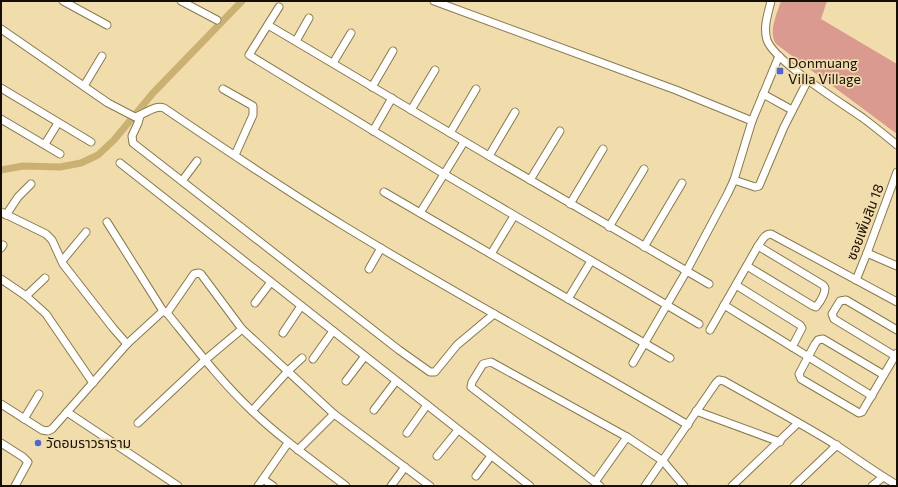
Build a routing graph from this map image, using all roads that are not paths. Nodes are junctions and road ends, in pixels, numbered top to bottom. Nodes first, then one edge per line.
1 (63, 1) edge
2 (181, 1) edge
3 (434, 1) edge
4 (771, 1) edge
5 (279, 7) dead end
6 (309, 18) dead end
7 (217, 20) dead end
8 (107, 25) dead end
9 (268, 25) junction
10 (1, 29) edge
11 (351, 33) dead end
12 (296, 41) junction
13 (393, 51) dead end
14 (102, 56) dead end
15 (779, 56) junction
16 (333, 63) junction
17 (435, 70) dead end
18 (808, 80) junction
19 (84, 86) junction
20 (372, 87) junction
21 (1, 88) edge
22 (223, 89) dead end
23 (476, 89) dead end
24 (763, 94) junction
25 (392, 98) junction
26 (411, 110) junction
27 (792, 110) junction
28 (515, 112) dead end
29 (135, 116) junction
30 (1, 119) edge
31 (752, 121) junction
32 (58, 123) junction
33 (373, 131) junction
34 (560, 131) dead end
35 (450, 133) junction
36 (91, 142) dead end
37 (464, 142) junction
38 (45, 144) junction
39 (897, 145) edge
40 (603, 149) dead end
41 (60, 154) dead end
42 (235, 155) junction
43 (488, 156) junction
44 (197, 161) dead end
45 (120, 163) dead end
46 (644, 169) dead end
47 (897, 172) edge
48 (444, 174) junction
49 (530, 180) junction
50 (734, 180) junction
51 (182, 181) junction
52 (682, 183) dead end
53 (31, 184) dead end
54 (384, 192) dead end
55 (570, 204) junction
56 (420, 213) junction
57 (4, 214) edge
58 (514, 216) junction
59 (107, 222) dead end
60 (609, 227) junction
61 (86, 232) dead end
62 (758, 246) junction
63 (644, 247) junction
64 (380, 248) junction
65 (868, 253) junction
66 (491, 254) junction
67 (62, 261) junction
68 (591, 261) junction
69 (747, 266) junction
70 (897, 266) edge
71 (369, 269) dead end
72 (686, 272) junction
73 (46, 278) dead end
74 (1, 279) edge
75 (856, 280) junction
76 (271, 282) junction
77 (709, 284) dead end
78 (736, 286) junction
79 (26, 296) junction
80 (568, 299) junction
81 (897, 302) edge
82 (255, 303) dead end
83 (667, 305) junction
84 (724, 305) junction
85 (301, 306) junction
86 (165, 312) junction
87 (494, 314) junction
88 (699, 324) dead end
89 (242, 329) junction
90 (710, 330) dead end
91 (897, 330) edge
92 (333, 331) junction
93 (283, 333) dead end
94 (644, 343) junction
95 (127, 344) junction
96 (792, 347) junction
97 (896, 354) edge
98 (365, 356) junction
99 (808, 357) junction
100 (302, 358) dead end
101 (670, 358) dead end
102 (313, 359) dead end
103 (205, 360) junction
104 (633, 363) dead end
105 (288, 371) junction
106 (884, 375) junction
107 (346, 381) dead end
108 (396, 381) junction
109 (93, 383) junction
110 (39, 394) dead end
111 (872, 396) junction
112 (1, 404) edge
113 (427, 405) junction
114 (374, 410) dead end
115 (252, 411) junction
116 (696, 411) junction
117 (67, 412) junction
118 (334, 414) junction
119 (24, 419) junction
120 (798, 422) junction
121 (138, 423) dead end
122 (688, 425) junction
123 (458, 430) junction
124 (407, 433) dead end
125 (627, 437) junction
126 (1, 442) edge
127 (780, 442) junction
128 (288, 443) junction
129 (836, 445) junction
130 (298, 450) junction
131 (437, 456) dead end
132 (491, 456) junction
133 (663, 461) junction
134 (405, 467) junction
135 (476, 476) dead end
136 (883, 477) junction
137 (263, 479) junction
138 (519, 483) edge
139 (597, 484) edge
140 (897, 485) edge
141 (15, 486) edge
142 (178, 486) edge
143 (258, 486) edge
144 (273, 486) edge
145 (346, 486) edge
146 (391, 486) edge
147 (430, 486) edge
148 (530, 486) edge
149 (645, 486) edge
150 (684, 486) edge
151 (732, 486) edge
152 (794, 486) edge
153 (872, 486) edge

1 - 8 street
2 - 7 street
3 - 31 street
4 - 15 street
5 - 9 street
6 - 12 street
9 - 12 street
9 - 33 street
10 - 19 street
11 - 16 street
12 - 16 street
13 - 20 street
14 - 19 street
15 - 18 street
15 - 24 street
16 - 20 street
17 - 26 street
18 - 27 street
18 - 39 street
19 - 29 street
20 - 25 street
21 - 32 street
22 - 42 street
23 - 35 street
24 - 27 street
24 - 31 street
25 - 26 street
25 - 33 street
26 - 35 street
27 - 50 street
28 - 43 street
29 - 42 street
29 - 51 street
30 - 38 street
31 - 50 street
32 - 36 street
32 - 38 street
33 - 48 street
34 - 49 street
35 - 37 street
37 - 43 street
37 - 48 street
38 - 41 street
40 - 55 street
42 - 64 street
43 - 49 street
44 - 51 street
45 - 76 street
46 - 60 street
47 - 65 street, ซอยเพิ่มสิน 18
48 - 56 street
48 - 58 street
49 - 55 street
50 - 72 street
51 - 87 street
52 - 63 street
53 - 57 street
54 - 56 street
55 - 60 street
56 - 66 street
57 - 67 street
58 - 66 street
58 - 68 street
59 - 86 street
60 - 63 street
61 - 67 street
62 - 69 street
62 - 69 street
62 - 75 street
63 - 72 street
64 - 71 street
64 - 87 street
65 - 70 street
65 - 75 street, ซอยเพิ่มสิน 18
66 - 80 street
67 - 95 street
68 - 80 street
68 - 83 street
69 - 78 street
72 - 77 street
72 - 83 street
73 - 79 street
74 - 79 street
75 - 81 street
76 - 82 street
76 - 85 street
78 - 84 street
78 - 96 street
79 - 109 street
80 - 94 street
83 - 88 street
83 - 94 street
84 - 90 street
84 - 96 street
85 - 92 street
85 - 93 street
86 - 89 street
86 - 95 street
86 - 103 street
87 - 122 street
89 - 103 street
89 - 105 street
91 - 97 street
92 - 98 street
92 - 102 street
94 - 101 street
94 - 104 street
95 - 109 street
96 - 99 street
97 - 106 street
98 - 107 street
98 - 108 street
99 - 106 street
99 - 111 street
99 - 111 street
100 - 105 street
103 - 115 street
103 - 121 street
105 - 115 street
105 - 118 street
106 - 111 street
108 - 113 street
108 - 114 street
109 - 117 street
110 - 119 street
112 - 119 street
113 - 123 street
113 - 124 street
115 - 128 street
116 - 120 street
116 - 122 street
116 - 127 street
117 - 119 street
117 - 142 street
118 - 130 street
118 - 134 street
120 - 127 street
120 - 129 street
122 - 133 street
123 - 131 street
123 - 132 street
125 - 133 street
125 - 139 street
125 - 139 street
126 - 141 street
127 - 151 street
128 - 130 street
128 - 137 street
129 - 136 street
129 - 152 street
130 - 145 street
132 - 135 street
132 - 138 street
133 - 149 street
133 - 150 street
134 - 146 street
134 - 147 street
136 - 140 street
136 - 153 street
137 - 143 street
137 - 144 street
138 - 148 street

